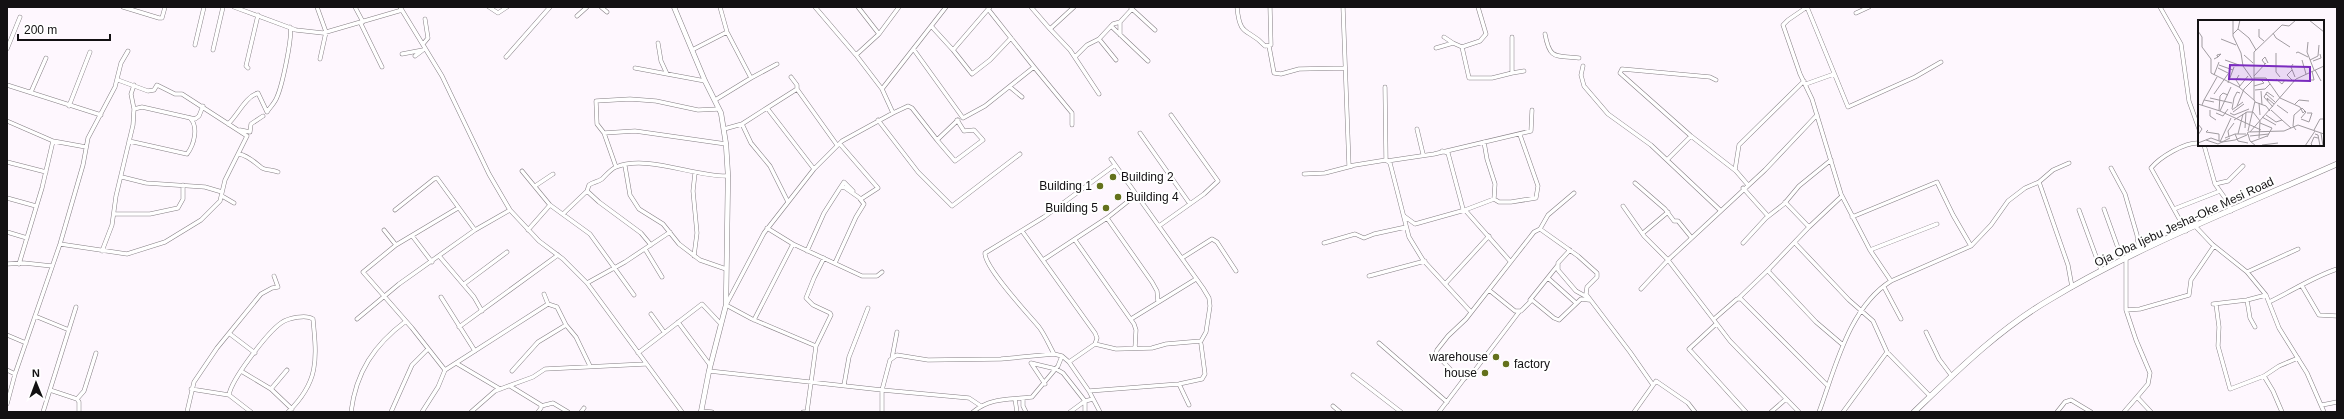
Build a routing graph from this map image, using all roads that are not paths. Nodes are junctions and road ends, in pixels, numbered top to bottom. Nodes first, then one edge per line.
1 (123, 7) edge
2 (165, 7) edge
3 (204, 7) edge
4 (223, 7) edge
5 (234, 7) edge
6 (317, 7) edge
7 (355, 7) edge
8 (489, 7) edge
9 (507, 7) edge
10 (550, 7) edge
11 (587, 7) edge
12 (601, 7) edge
13 (674, 7) edge
14 (720, 7) edge
15 (815, 7) edge
16 (858, 7) edge
17 (900, 7) edge
18 (946, 7) edge
19 (1031, 7) edge
20 (1074, 7) edge
21 (1237, 7) edge
22 (1270, 7) edge
23 (1343, 7) edge
24 (1478, 7) edge
25 (1807, 7) edge
26 (1869, 7) edge
27 (2160, 7) edge
28 (989, 8) edge
29 (1131, 8) edge
30 (401, 9) edge
31 (607, 12) dead end
32 (1856, 13) dead end
33 (258, 15) junction
34 (577, 16) dead end
35 (20, 17) dead end
36 (425, 19) dead end
37 (362, 22) junction
38 (1120, 22) junction
39 (1111, 26) junction
40 (932, 27) junction
41 (1050, 28) junction
42 (290, 29) junction
43 (1155, 30) dead end
44 (326, 32) junction
45 (727, 32) junction
46 (880, 34) junction
47 (1545, 34) dead end
48 (1120, 35) junction
49 (1444, 37) dead end
50 (1512, 37) dead end
51 (1012, 38) junction
52 (1099, 39) junction
53 (658, 43) dead end
54 (1453, 43) junction
55 (195, 45) dead end
56 (1269, 46) junction
57 (424, 47) junction
58 (1462, 47) junction
59 (1436, 48) dead end
60 (7, 49) edge
61 (128, 50) dead end
62 (213, 50) dead end
63 (692, 50) junction
64 (914, 50) junction
65 (953, 50) junction
66 (90, 52) dead end
67 (402, 54) dead end
68 (856, 55) junction
69 (415, 56) dead end
70 (506, 56) dead end
71 (1075, 57) junction
72 (46, 58) dead end
73 (1579, 58) dead end
74 (320, 60) dead end
75 (1116, 60) dead end
76 (1148, 61) dead end
77 (1941, 62) dead end
78 (777, 64) dead end
79 (1583, 66) dead end
80 (382, 67) dead end
81 (1034, 67) junction
82 (248, 68) dead end
83 (635, 68) dead end
84 (1345, 68) junction
85 (1524, 71) dead end
86 (1512, 73) junction
87 (667, 74) junction
88 (1834, 74) junction
89 (791, 77) dead end
90 (750, 78) junction
91 (118, 80) junction
92 (1716, 80) dead end
93 (705, 81) junction
94 (1805, 82) junction
95 (7, 85) edge
96 (134, 85) junction
97 (1385, 87) dead end
98 (1010, 88) junction
99 (797, 89) junction
100 (882, 89) junction
101 (31, 92) junction
102 (1099, 94) dead end
103 (1022, 97) dead end
104 (715, 100) junction
105 (69, 106) junction
106 (204, 106) junction
107 (767, 108) junction
108 (134, 109) junction
109 (719, 109) junction
110 (1532, 110) dead end
111 (893, 113) junction
112 (101, 115) junction
113 (1171, 115) dead end
114 (1817, 115) junction
115 (263, 116) dead end
116 (190, 118) junction
117 (964, 118) junction
118 (878, 120) junction
119 (957, 120) junction
120 (7, 121) edge
121 (230, 124) junction
122 (742, 124) junction
123 (1072, 125) dead end
124 (2198, 126) edge
125 (724, 129) junction
126 (1417, 129) dead end
127 (604, 133) junction
128 (1140, 133) dead end
129 (1520, 135) junction
130 (1691, 136) junction
131 (937, 140) junction
132 (53, 141) junction
133 (129, 141) junction
134 (1484, 142) junction
135 (2198, 143) edge
136 (726, 144) junction
137 (838, 144) junction
138 (2204, 146) edge
139 (86, 147) junction
140 (1441, 151) junction
141 (239, 154) junction
142 (1020, 154) dead end
143 (1423, 154) junction
144 (1111, 159) dead end
145 (1386, 160) junction
146 (1667, 160) junction
147 (1831, 160) junction
148 (7, 162) edge
149 (2069, 164) dead end
150 (2337, 164) edge
151 (1115, 165) junction
152 (625, 166) junction
153 (1352, 166) junction
154 (2243, 166) dead end
155 (616, 167) junction
156 (2111, 168) dead end
157 (814, 169) junction
158 (1735, 170) junction
159 (522, 171) dead end
160 (46, 172) junction
161 (278, 172) dead end
162 (694, 173) junction
163 (553, 174) dead end
164 (1304, 174) dead end
165 (728, 176) junction
166 (122, 177) junction
167 (2039, 182) junction
168 (1635, 183) dead end
169 (2215, 184) junction
170 (183, 185) junction
171 (1748, 185) junction
172 (535, 186) junction
173 (1744, 188) junction
174 (587, 191) junction
175 (2220, 191) junction
176 (221, 192) junction
177 (1574, 193) dead end
178 (1136, 195) junction
179 (1842, 196) junction
180 (7, 198) edge
181 (861, 199) junction
182 (1494, 199) junction
183 (788, 202) junction
184 (1785, 202) junction
185 (234, 204) dead end
186 (1190, 204) junction
187 (550, 205) junction
188 (36, 206) junction
189 (1623, 206) dead end
190 (458, 208) junction
191 (2104, 209) dead end
192 (2174, 209) junction
193 (395, 210) dead end
194 (510, 210) junction
195 (1464, 210) junction
196 (1720, 210) junction
197 (2079, 210) dead end
198 (2230, 211) junction
199 (1668, 212) junction
200 (115, 214) junction
201 (563, 214) junction
202 (1403, 216) junction
203 (1768, 216) junction
204 (1852, 217) junction
205 (1107, 218) junction
206 (1415, 224) junction
207 (1937, 224) dead end
208 (1159, 226) junction
209 (2196, 226) junction
210 (1809, 227) junction
211 (767, 228) junction
212 (1406, 229) junction
213 (1540, 229) junction
214 (384, 230) dead end
215 (475, 230) junction
216 (528, 230) junction
217 (1640, 230) junction
218 (1022, 231) junction
219 (2186, 231) junction
220 (7, 232) edge
221 (670, 232) junction
222 (1489, 236) junction
223 (412, 237) junction
224 (1691, 237) junction
225 (27, 238) junction
226 (1075, 240) junction
227 (1324, 243) dead end
228 (1743, 243) dead end
229 (1795, 243) junction
230 (60, 244) junction
231 (793, 244) junction
232 (396, 245) junction
233 (651, 245) junction
234 (1971, 246) junction
235 (2214, 246) junction
236 (645, 249) junction
237 (2298, 249) dead end
238 (1570, 250) junction
239 (1870, 250) junction
240 (102, 251) junction
241 (807, 251) junction
242 (2139, 251) junction
243 (507, 252) dead end
244 (558, 255) junction
245 (694, 256) junction
246 (440, 257) junction
247 (824, 258) junction
248 (1182, 258) junction
249 (2124, 258) junction
250 (1043, 260) junction
251 (1668, 260) junction
252 (1425, 261) junction
253 (1510, 261) junction
254 (432, 262) junction
255 (835, 263) junction
256 (7, 264) edge
257 (19, 264) junction
258 (1558, 264) junction
259 (52, 266) junction
260 (614, 267) junction
261 (1769, 269) junction
262 (2337, 269) edge
263 (726, 270) junction
264 (2101, 270) junction
265 (1236, 271) dead end
266 (882, 272) dead end
267 (2247, 272) junction
268 (274, 276) dead end
269 (1369, 276) dead end
270 (662, 277) dead end
271 (1548, 278) junction
272 (1196, 279) junction
273 (1891, 281) junction
274 (587, 282) junction
275 (1446, 283) junction
276 (464, 284) junction
277 (2302, 286) junction
278 (1884, 287) junction
279 (2072, 287) junction
280 (1641, 289) dead end
281 (1490, 290) junction
282 (544, 294) dead end
283 (383, 295) junction
284 (634, 295) dead end
285 (2266, 295) junction
286 (441, 297) dead end
287 (1739, 298) junction
288 (1589, 299) junction
289 (1530, 300) junction
290 (2247, 300) junction
291 (1158, 302) junction
292 (2269, 302) junction
293 (1576, 303) junction
294 (548, 304) junction
295 (726, 305) junction
296 (76, 308) dead end
297 (868, 308) dead end
298 (2126, 310) junction
299 (482, 311) junction
300 (1861, 311) junction
301 (1471, 312) junction
302 (1519, 312) junction
303 (651, 314) dead end
304 (35, 316) junction
305 (2337, 316) edge
306 (357, 318) dead end
307 (1131, 319) junction
308 (1901, 319) dead end
309 (754, 320) junction
310 (1714, 320) junction
311 (406, 321) junction
312 (678, 322) junction
313 (720, 323) junction
314 (1716, 324) junction
315 (566, 325) junction
316 (460, 327) junction
317 (2255, 327) dead end
318 (69, 330) junction
319 (664, 332) junction
320 (897, 332) dead end
321 (1926, 332) dead end
322 (230, 334) junction
323 (7, 335) edge
324 (26, 343) junction
325 (1380, 343) dead end
326 (1095, 344) junction
327 (1201, 344) dead end
328 (1843, 345) junction
329 (816, 346) junction
330 (1134, 348) junction
331 (428, 349) junction
332 (475, 351) junction
333 (1888, 352) junction
334 (96, 353) dead end
335 (255, 353) junction
336 (638, 353) junction
337 (1054, 354) junction
338 (1062, 356) junction
339 (892, 358) junction
340 (2298, 358) junction
341 (1069, 362) junction
342 (456, 363) junction
343 (645, 364) junction
344 (710, 365) junction
345 (590, 366) junction
346 (1056, 369) junction
347 (7, 370) edge
348 (287, 370) dead end
349 (445, 370) junction
350 (241, 371) junction
351 (512, 371) dead end
352 (709, 371) junction
353 (15, 374) junction
354 (1353, 375) dead end
355 (1951, 375) junction
356 (2264, 376) junction
357 (1464, 379) junction
358 (811, 381) junction
359 (1045, 384) junction
360 (1179, 384) junction
361 (844, 385) junction
362 (1652, 385) junction
363 (510, 386) junction
364 (1828, 386) junction
365 (191, 389) junction
366 (271, 389) junction
367 (500, 389) junction
368 (50, 390) junction
369 (882, 390) junction
370 (1089, 391) junction
371 (229, 395) junction
372 (1930, 396) junction
373 (1023, 398) junction
374 (2137, 398) junction
375 (77, 399) junction
376 (1015, 399) junction
377 (1093, 399) junction
378 (1786, 399) junction
379 (1085, 401) junction
380 (1447, 402) junction
381 (2337, 402) edge
382 (7, 404) edge
383 (1189, 405) dead end
384 (2322, 405) junction
385 (541, 406) junction
386 (981, 406) junction
387 (1333, 406) dead end
388 (584, 408) dead end
389 (290, 410) edge
390 (188, 411) edge
391 (43, 412) edge
392 (78, 412) edge
393 (251, 412) edge
394 (351, 412) edge
395 (391, 412) edge
396 (422, 412) edge
397 (471, 412) edge
398 (538, 412) edge
399 (568, 412) edge
400 (581, 412) edge
401 (682, 412) edge
402 (701, 412) edge
403 (712, 412) edge
404 (803, 412) edge
405 (807, 412) edge
406 (882, 412) edge
407 (973, 412) edge
408 (1017, 412) edge
409 (1026, 412) edge
410 (1070, 412) edge
411 (1086, 412) edge
412 (1100, 412) edge
413 (1340, 412) edge
414 (1401, 412) edge
415 (1439, 412) edge
416 (1634, 412) edge
417 (1695, 412) edge
418 (1746, 412) edge
419 (1771, 412) edge
420 (1799, 412) edge
421 (1819, 412) edge
422 (1842, 412) edge
423 (1914, 412) edge
424 (2057, 412) edge
425 (2090, 412) edge
426 (2124, 412) edge
427 (2152, 412) edge
428 (2282, 412) edge
429 (2324, 412) edge

1 - 2 street
3 - 55 street
4 - 62 street
5 - 33 street
6 - 44 street
7 - 37 street
8 - 9 street
10 - 70 street
11 - 34 street
12 - 31 street
13 - 63 street
14 - 45 street
15 - 68 street
16 - 46 street
17 - 46 street
18 - 40 street
19 - 41 street
20 - 41 street
21 - 56 street
22 - 56 street
23 - 84 street
24 - 58 street
25 - 88 street
25 - 94 street
26 - 32 street
27 - 124 street
28 - 51 street
28 - 65 street
29 - 38 street
29 - 43 street
30 - 37 street
30 - 57 street
33 - 42 street
33 - 82 street
35 - 60 street
36 - 57 street
37 - 44 street
37 - 80 street
38 - 39 street
38 - 48 street
39 - 48 street
39 - 52 street
40 - 64 street
40 - 65 street
41 - 71 street
42 - 44 street
42 - 121 street
44 - 74 street
45 - 63 street
45 - 90 street
46 - 68 street
47 - 73 street
48 - 76 street
49 - 54 street
50 - 86 street
51 - 65 street
51 - 81 street
52 - 71 street
52 - 75 street
53 - 87 street
54 - 58 street
54 - 59 street
56 - 84 street
57 - 67 street
57 - 69 street
57 - 194 street
58 - 86 street
61 - 91 street
63 - 93 street
64 - 100 street
64 - 117 street
66 - 105 street
68 - 100 street
71 - 102 street
72 - 101 street
77 - 88 street
78 - 90 street
79 - 146 street
81 - 98 street
81 - 123 street
83 - 87 street
84 - 153 street
85 - 86 street
87 - 93 street
88 - 94 street
89 - 99 street
90 - 104 street
91 - 96 street
91 - 112 street
92 - 130 street
93 - 104 street
94 - 114 street
94 - 158 street
95 - 101 street
96 - 106 street
96 - 108 street
97 - 145 street
98 - 103 street
98 - 117 street
99 - 107 street
99 - 137 street
100 - 111 street
101 - 105 street
104 - 109 street
105 - 112 street
106 - 116 street
106 - 121 street
107 - 122 street
107 - 157 street
108 - 116 street
108 - 133 street
109 - 125 street
109 - 127 street
110 - 129 street
111 - 118 street
111 - 131 street
112 - 139 street
113 - 186 street
114 - 147 street
114 - 171 street
115 - 121 street
116 - 133 street
117 - 119 street
118 - 137 street
118 - 142 street
119 - 131 street
119 - 131 street
120 - 132 street
121 - 141 street
122 - 125 street
122 - 183 street
125 - 136 street
126 - 143 street
127 - 136 street
127 - 155 street
128 - 186 street
129 - 134 street
129 - 182 street
130 - 146 street
130 - 158 street
132 - 139 street
132 - 160 street
133 - 166 street
134 - 140 street
134 - 182 street
135 - 192 street
136 - 165 street
137 - 157 street
137 - 181 street
138 - 169 street
139 - 230 street
140 - 143 street
140 - 195 street
141 - 161 street
141 - 176 street
143 - 145 street
144 - 151 street
145 - 153 street
145 - 202 street
146 - 196 street
147 - 179 street
147 - 184 street
148 - 160 street
149 - 167 street
150 - 198 main road, Oja Oba Ijebu Jesha-Oke Mesi Road
151 - 178 street
151 - 218 street
152 - 155 street
152 - 162 street
152 - 221 street
153 - 164 street
154 - 169 street
155 - 174 street
156 - 242 street
157 - 183 street
158 - 171 street
159 - 172 street
160 - 188 street
162 - 165 street
162 - 245 street
163 - 172 street
165 - 263 street
166 - 170 street
166 - 200 street
167 - 234 street
167 - 279 street
168 - 199 street
169 - 175 street
170 - 176 street
170 - 200 street
171 - 173 street
172 - 187 street
173 - 196 street
173 - 203 street
174 - 201 street
174 - 233 street
175 - 192 street
175 - 198 street
176 - 185 street
176 - 240 street
177 - 213 street
178 - 205 street
178 - 208 street
179 - 204 street
179 - 210 street
180 - 188 street
181 - 241 street
181 - 255 street
182 - 195 street
183 - 211 street
184 - 203 street
184 - 210 street
186 - 208 street
187 - 201 street
187 - 216 street
188 - 225 street
189 - 217 street
190 - 193 street
190 - 215 street
190 - 223 street
191 - 249 street
192 - 219 street
194 - 215 street
194 - 216 street
195 - 206 street
195 - 222 street
196 - 224 street
197 - 264 street
198 - 209 main road, Oja Oba Ijebu Jesha-Oke Mesi Road
199 - 217 street
199 - 224 street
200 - 240 street
201 - 260 street
202 - 206 street
202 - 212 street
203 - 228 street
204 - 234 street
204 - 239 street
205 - 226 street
205 - 291 street
206 - 212 street
207 - 239 street
208 - 248 street
209 - 219 main road, Oja Oba Ijebu Jesha-Oke Mesi Road
209 - 235 street
210 - 229 street
211 - 231 street
211 - 295 street
212 - 227 street
212 - 252 street
213 - 238 street
213 - 253 street
214 - 232 street
215 - 246 street
216 - 244 street
217 - 251 street
218 - 250 street
218 - 337 street
219 - 242 main road, Oja Oba Ijebu Jesha-Oke Mesi Road
220 - 225 street
221 - 233 street
221 - 245 street
222 - 253 street
222 - 275 street
223 - 232 street
223 - 254 street
224 - 251 street
225 - 257 street
226 - 250 street
226 - 307 street
229 - 261 street
229 - 300 street
230 - 240 street
230 - 259 street
231 - 241 street
231 - 309 street
232 - 283 street
233 - 236 street
234 - 273 street
235 - 267 street
235 - 298 street
236 - 260 street
236 - 270 street
237 - 267 street
238 - 258 street
238 - 288 street
239 - 273 street
241 - 247 street
242 - 249 main road, Oja Oba Ijebu Jesha-Oke Mesi Road
243 - 276 street
244 - 274 street
244 - 299 street
245 - 263 street
246 - 254 street
246 - 276 street
247 - 255 street
247 - 329 street
248 - 265 street
248 - 272 street
249 - 264 main road, Oja Oba Ijebu Jesha-Oke Mesi Road
249 - 298 street
250 - 326 street
251 - 280 street
251 - 310 street
252 - 269 street
252 - 275 street
253 - 281 street
254 - 283 street
255 - 266 street
256 - 257 street
257 - 259 street
258 - 271 street
258 - 288 street
259 - 304 street
260 - 274 street
260 - 284 street
261 - 287 street
261 - 328 street
262 - 277 street
263 - 295 street
264 - 279 main road, Oja Oba Ijebu Jesha-Oke Mesi Road
267 - 285 street
268 - 322 street
271 - 289 street
271 - 293 street
272 - 291 street
272 - 330 street
273 - 278 street
274 - 336 street
275 - 301 street
276 - 299 street
277 - 292 street
277 - 305 street
278 - 300 street
278 - 308 street
279 - 355 main road, Oja Oba Ijebu Jesha-Oke Mesi Road
281 - 301 street
281 - 302 street
282 - 294 street
283 - 306 street
283 - 311 street
285 - 290 street
285 - 292 street
286 - 316 street
287 - 310 street
287 - 364 street
288 - 293 street
288 - 362 street
289 - 293 street
289 - 302 street
290 - 317 street
290 - 356 street
291 - 307 street
292 - 340 street
294 - 315 street
294 - 332 street
295 - 309 street
295 - 313 street
296 - 318 street
297 - 361 street
298 - 374 street
299 - 316 street
300 - 328 street
300 - 333 street
301 - 357 street
302 - 357 street
303 - 319 street
304 - 318 street
304 - 324 street
307 - 330 street
309 - 329 street
310 - 314 street
311 - 331 street
311 - 394 street
312 - 313 street
312 - 319 street
312 - 344 street
313 - 344 street
314 - 378 street
314 - 418 street
315 - 345 street
315 - 351 street
316 - 332 street
318 - 368 street
319 - 336 street
320 - 339 street
321 - 355 street
322 - 335 street
322 - 365 street
323 - 324 street
324 - 353 street
325 - 380 street
326 - 330 street
326 - 341 street
327 - 360 street
328 - 364 street
329 - 358 street
331 - 349 street
331 - 395 street
332 - 342 street
333 - 372 street
333 - 422 street
334 - 375 street
335 - 350 street
335 - 389 street
336 - 343 street
337 - 338 street
337 - 339 street
338 - 341 street
338 - 346 street
339 - 369 street
340 - 356 street
340 - 384 street
341 - 370 street
342 - 349 street
342 - 367 street
343 - 345 street
343 - 401 street
344 - 352 street
345 - 363 street
346 - 359 street
346 - 359 street
346 - 379 street
347 - 353 street
348 - 366 street
349 - 396 street
350 - 366 street
350 - 371 street
352 - 358 street
352 - 402 street
353 - 382 street
354 - 414 street
355 - 372 main road, Oja Oba Ijebu Jesha-Oke Mesi Road
356 - 428 street
357 - 380 street
358 - 361 street
358 - 405 street
359 - 373 street
360 - 370 street
360 - 383 street
361 - 369 street
362 - 416 street
362 - 417 street
363 - 367 street
363 - 385 street
364 - 421 street
365 - 371 street
365 - 390 street
366 - 389 street
367 - 397 street
368 - 375 street
368 - 391 street
369 - 386 street
369 - 406 street
370 - 377 street
371 - 393 street
372 - 423 main road, Oja Oba Ijebu Jesha-Oke Mesi Road
373 - 376 street
373 - 409 street
374 - 426 street
374 - 427 street
375 - 392 street
376 - 386 street
376 - 408 street
377 - 379 street
377 - 412 street
378 - 419 street
378 - 420 street
379 - 410 street
379 - 411 street
380 - 415 street
381 - 384 street
384 - 429 street
385 - 398 street
385 - 399 street
386 - 407 street
387 - 413 street
388 - 400 street
402 - 403 street
404 - 405 street
424 - 425 street

